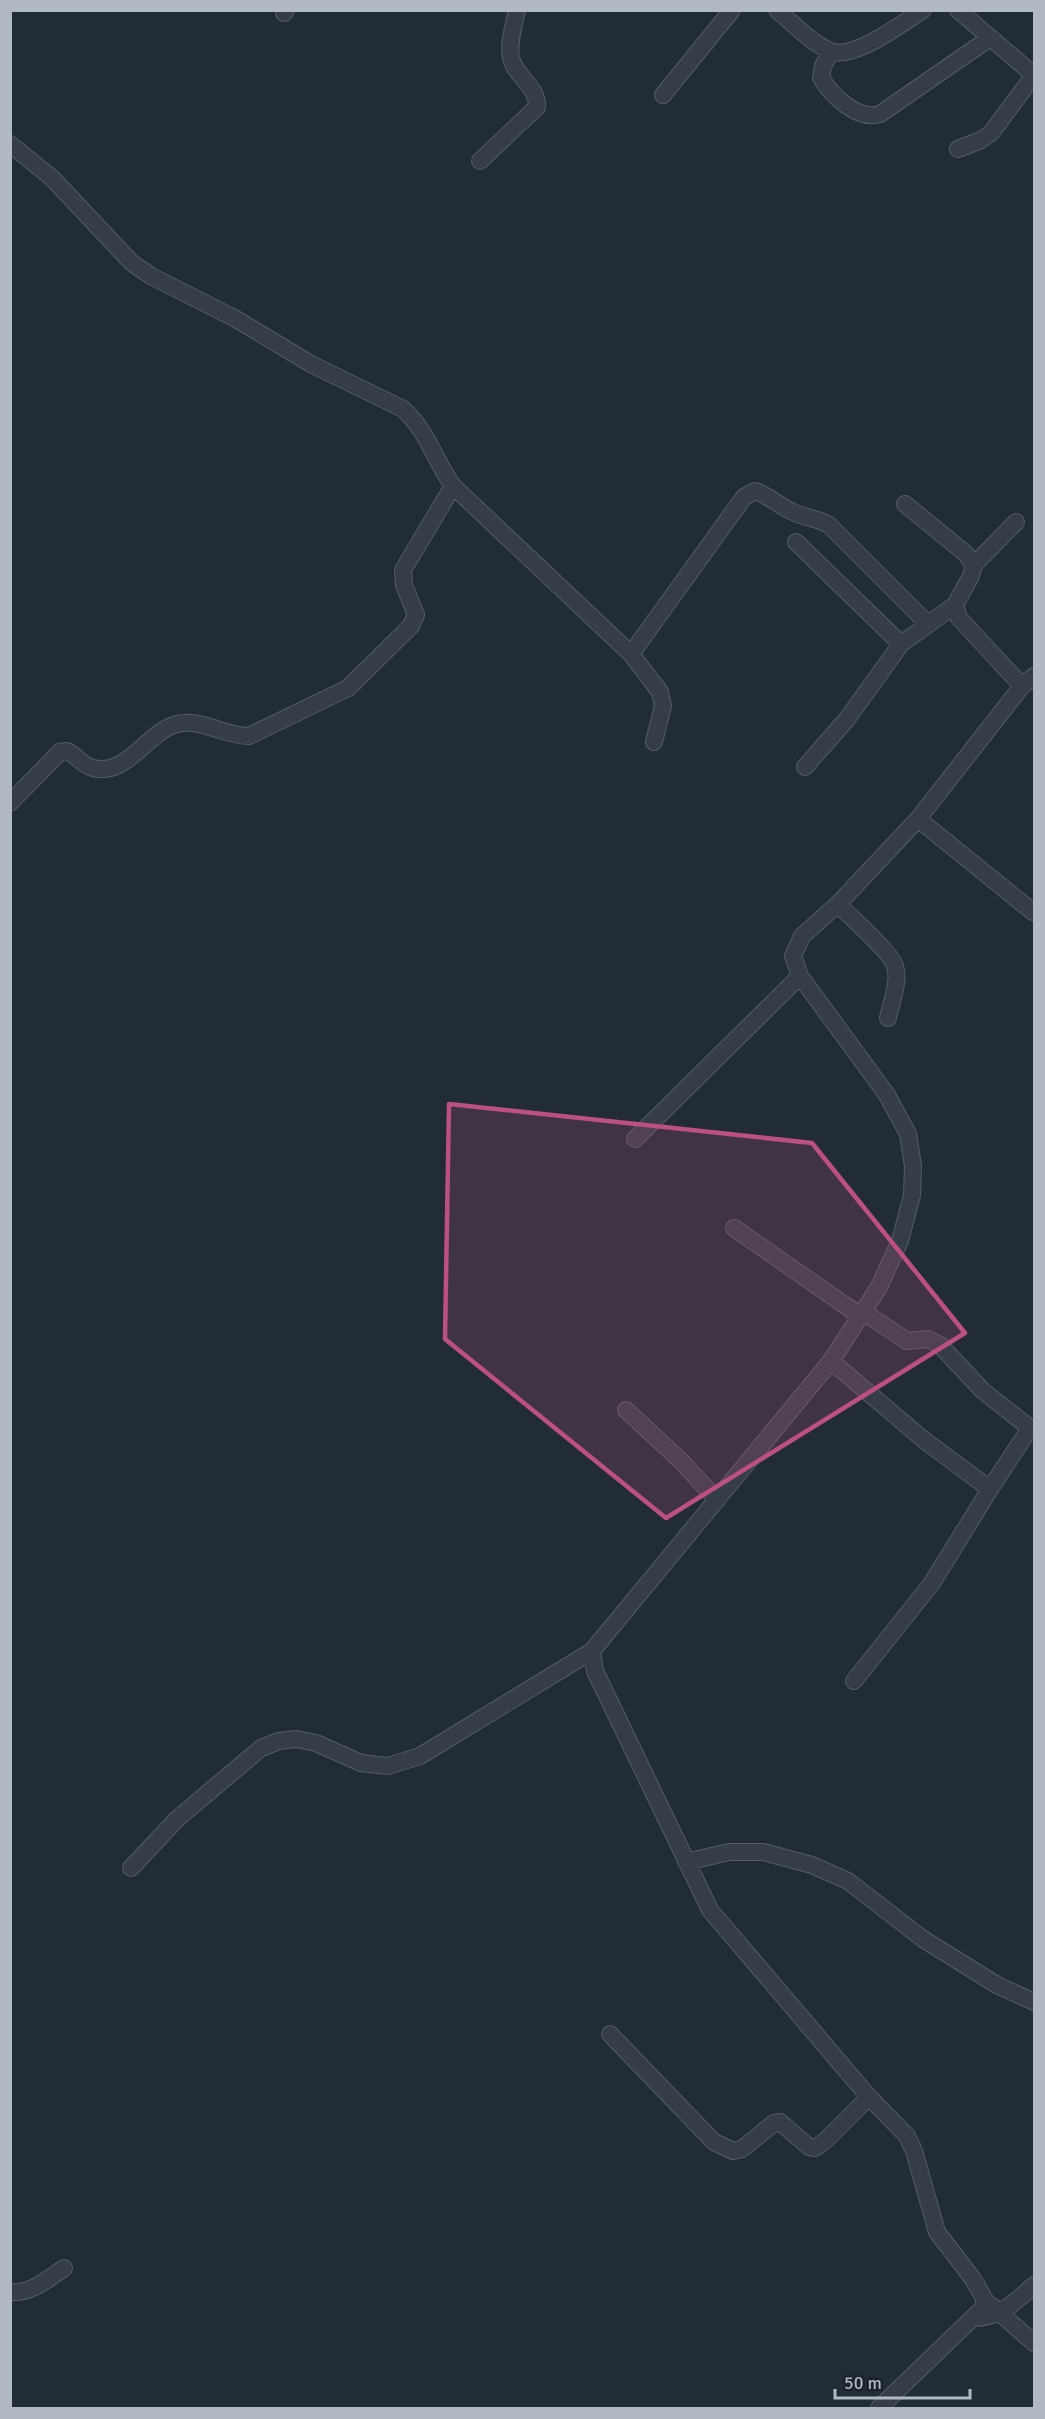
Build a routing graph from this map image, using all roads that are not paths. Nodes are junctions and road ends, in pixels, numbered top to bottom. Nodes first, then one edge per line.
1 (517, 10) edge
2 (732, 10) edge
3 (777, 10) edge
4 (923, 10) edge
5 (958, 10) edge
6 (990, 38) junction
7 (831, 52) junction
8 (1035, 75) edge
9 (663, 95) dead end
10 (10, 144) edge
11 (958, 149) dead end
12 (480, 161) dead end
13 (453, 486) junction
14 (905, 504) dead end
15 (1016, 522) dead end
16 (796, 542) dead end
17 (974, 565) junction
18 (955, 605) junction
19 (927, 623) junction
20 (901, 644) junction
21 (631, 654) junction
22 (1028, 681) edge
23 (654, 742) dead end
24 (805, 767) dead end
25 (10, 803) edge
26 (918, 819) junction
27 (838, 904) junction
28 (1033, 912) dead end
29 (800, 976) junction
30 (888, 1018) dead end
31 (635, 1139) dead end
32 (734, 1228) dead end
33 (864, 1315) junction
34 (831, 1361) junction
35 (626, 1410) dead end
36 (1032, 1430) edge
37 (990, 1489) junction
38 (717, 1500) junction
39 (592, 1651) junction
40 (854, 1681) dead end
41 (686, 1862) junction
42 (131, 1868) dead end
43 (1035, 2002) edge
44 (610, 2034) dead end
45 (869, 2097) junction
46 (64, 2268) dead end
47 (1035, 2284) edge
48 (10, 2292) edge
49 (985, 2300) junction
50 (1001, 2313) junction
51 (973, 2318) junction
52 (1035, 2343) edge
53 (879, 2409) edge

1 - 12 street
2 - 9 street
3 - 7 street
4 - 7 street
5 - 6 street
6 - 7 street
6 - 8 street
8 - 11 street
10 - 13 street
13 - 21 street
13 - 25 street
14 - 17 street
15 - 17 street
16 - 20 street
17 - 18 street
18 - 19 street
18 - 22 street
19 - 20 street
19 - 21 street
20 - 24 street
21 - 23 street
22 - 26 street
26 - 27 street
26 - 28 street
27 - 29 street
27 - 30 street
29 - 31 street
29 - 33 street
32 - 33 street
33 - 34 street
33 - 36 street
34 - 37 street
34 - 38 street
35 - 38 street
36 - 37 street
37 - 40 street
38 - 39 street
39 - 41 street
39 - 42 street
41 - 43 street
41 - 45 street
44 - 45 street
45 - 49 street
46 - 48 street
47 - 50 street
49 - 50 street
49 - 51 street
50 - 51 street
50 - 52 street
51 - 53 street

